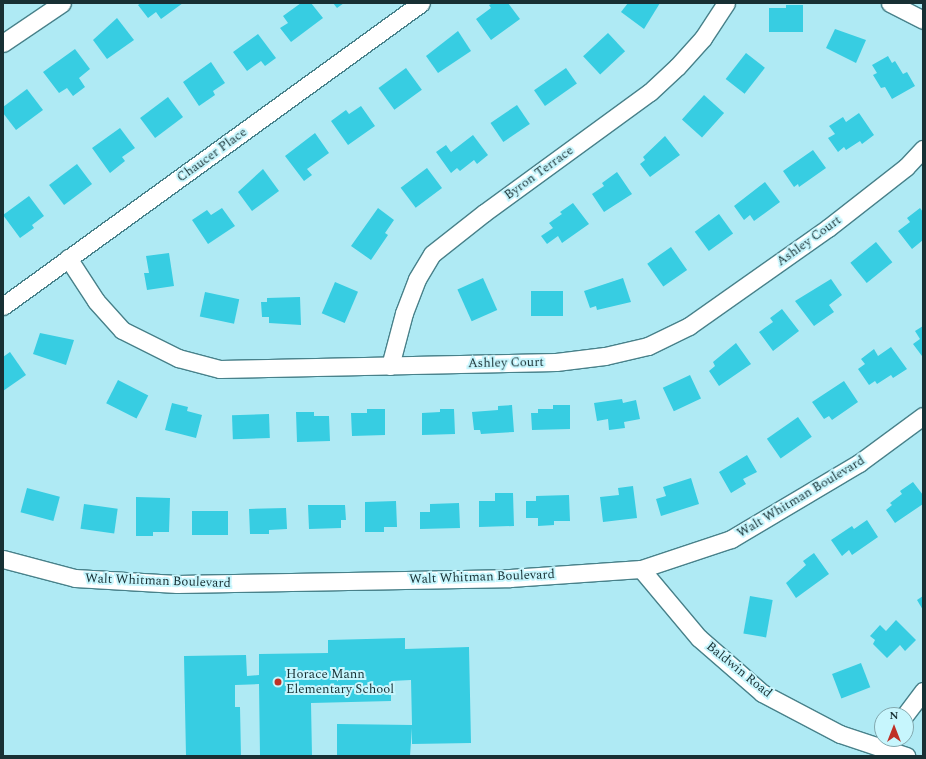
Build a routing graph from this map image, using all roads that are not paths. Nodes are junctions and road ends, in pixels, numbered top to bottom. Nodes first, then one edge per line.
1 (62, 3) edge
2 (421, 3) edge
3 (726, 3) edge
4 (890, 3) edge
5 (923, 20) edge
6 (3, 42) edge
7 (923, 149) edge
8 (68, 258) junction
9 (3, 306) edge
10 (390, 366) junction
11 (923, 416) edge
12 (3, 558) edge
13 (642, 569) junction
14 (923, 691) edge
15 (911, 707) edge
16 (885, 748) edge
17 (906, 756) edge

1 - 6 street
2 - 8 street, Chaucer Place
3 - 10 street, Byron Terrace
4 - 5 street
7 - 10 street, Ashley Court
8 - 9 street, Chaucer Place
8 - 10 street, Ashley Court
11 - 13 street, Walt Whitman Boulevard
12 - 13 street, Walt Whitman Boulevard
13 - 16 street, Baldwin Road
14 - 15 street
16 - 17 street, Baldwin Road

